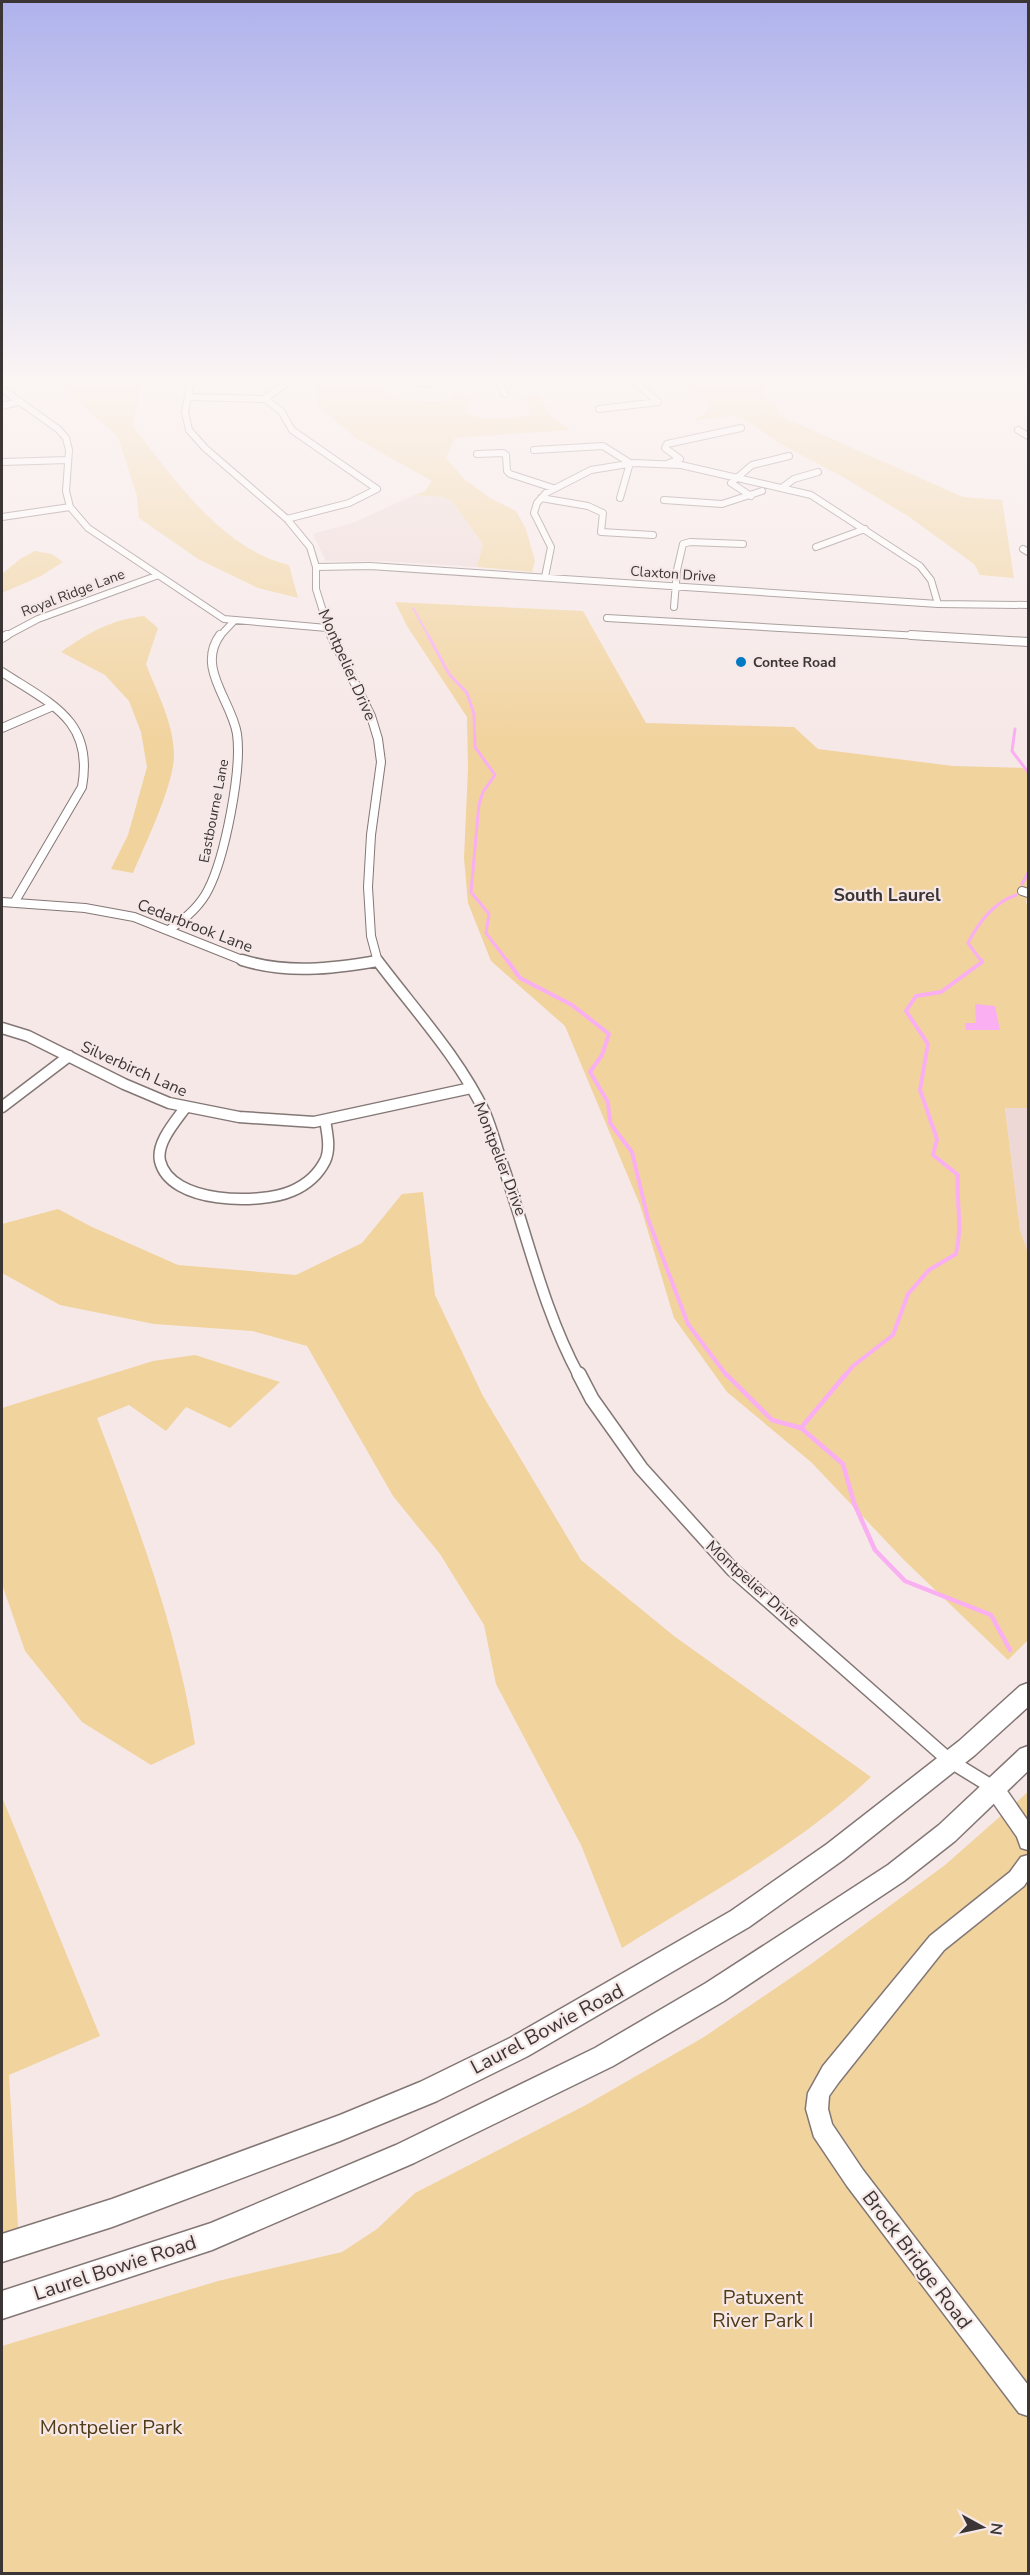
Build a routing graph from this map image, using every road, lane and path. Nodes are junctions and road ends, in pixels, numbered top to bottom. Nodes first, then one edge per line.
1 (69, 501) edge
2 (266, 501) edge
3 (353, 501) edge
4 (540, 501) edge
5 (560, 501) edge
6 (681, 501) edge
7 (732, 501) edge
8 (821, 501) edge
9 (70, 507) junction
10 (2, 517) edge
11 (287, 519) junction
12 (865, 529) junction
13 (653, 535) dead end
14 (743, 544) dead end
15 (816, 547) dead end
16 (315, 567) junction
17 (156, 576) junction
18 (545, 577) junction
19 (676, 586) junction
20 (938, 604) junction
21 (1029, 604) edge
22 (674, 607) dead end
23 (607, 618) dead end
24 (234, 621) junction
25 (327, 628) junction
26 (2, 639) edge
27 (1029, 642) edge
28 (2, 672) edge
29 (53, 706) junction
30 (2, 728) edge
31 (2, 902) edge
32 (14, 903) junction
33 (170, 929) junction
34 (377, 961) junction
35 (2, 1028) edge
36 (69, 1056) junction
37 (471, 1088) junction
38 (2, 1107) edge
39 (185, 1108) junction
40 (325, 1120) junction
41 (1029, 1692) edge
42 (1029, 1756) edge
43 (950, 1761) junction
44 (994, 1788) junction
45 (1029, 1841) edge
46 (1029, 1864) edge
47 (2, 2248) edge
48 (2, 2305) edge
49 (1029, 2404) edge

1 - 9 street
2 - 11 street, Montpelier Drive
3 - 11 street
4 - 18 street
5 - 13 street
6 - 7 street
8 - 12 street
9 - 10 street
9 - 17 street
11 - 16 street, Montpelier Drive
12 - 15 street
12 - 20 street
14 - 19 street
16 - 18 street, Claxton Drive
16 - 25 street, Montpelier Drive
17 - 24 street
17 - 26 street, Royal Ridge Lane
18 - 19 street, Claxton Drive
19 - 20 street, Claxton Drive
19 - 22 street
20 - 21 street, Claxton Drive
23 - 27 street
24 - 25 street
24 - 33 street, Eastbourne Lane
25 - 34 street, Montpelier Drive
28 - 29 street
29 - 30 street
29 - 32 street
31 - 32 street, Cedarbrook Lane
32 - 33 street, Cedarbrook Lane
33 - 34 street, Cedarbrook Lane
34 - 37 street, Montpelier Drive
35 - 36 street, Silverbirch Lane
36 - 38 street
36 - 39 street, Silverbirch Lane
37 - 40 street, Silverbirch Lane
37 - 43 street, Montpelier Drive
39 - 40 street, Silverbirch Lane
39 - 40 street
41 - 43 main road, Laurel Bowie Road
42 - 44 main road, Laurel Bowie Road
43 - 44 street, Montpelier Drive
43 - 47 main road, Laurel Bowie Road
44 - 45 street, Montpelier Drive
44 - 48 main road, Laurel Bowie Road
46 - 49 street, Brock Bridge Road

